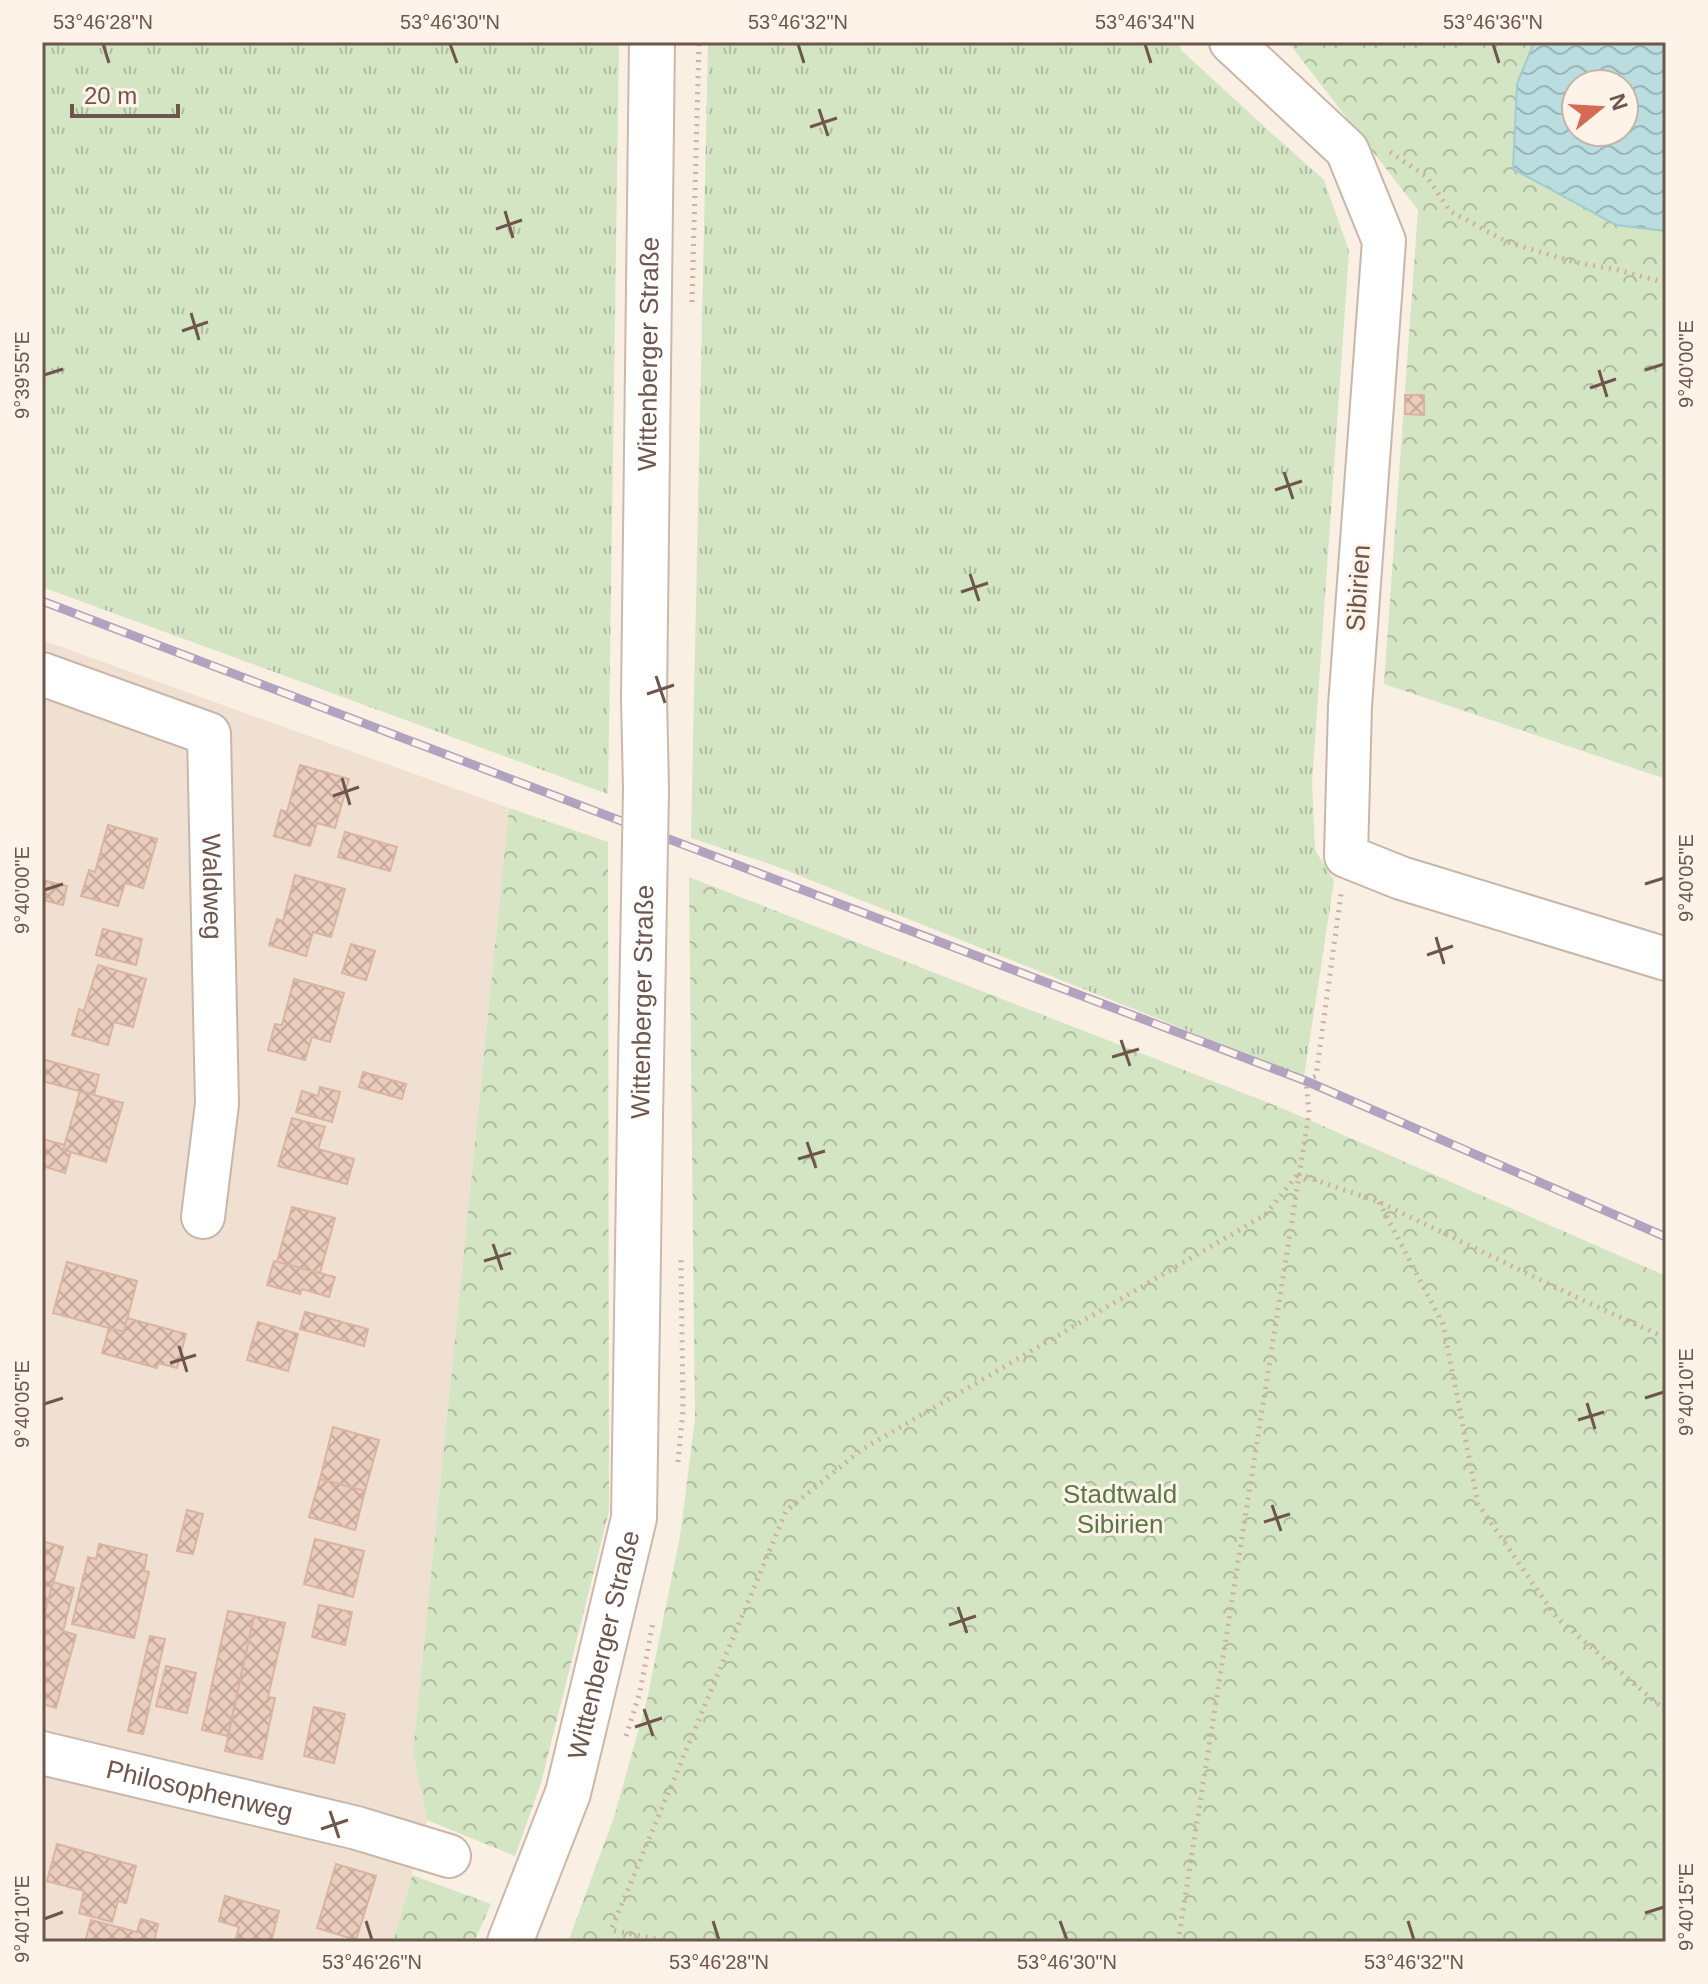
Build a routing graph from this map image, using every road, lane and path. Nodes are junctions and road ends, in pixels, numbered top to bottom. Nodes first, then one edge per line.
1 (652, 42) edge
2 (1231, 42) edge
3 (1347, 150) junction
4 (1666, 283) edge
5 (42, 674) edge
6 (1346, 856) junction
7 (1666, 959) edge
8 (1298, 1174) junction
9 (1379, 1202) junction
10 (203, 1217) dead end
11 (1666, 1338) edge
12 (1666, 1711) edge
13 (42, 1753) edge
14 (449, 1856) dead end
15 (510, 1942) edge
16 (671, 1942) edge
17 (1178, 1942) edge

1 - 15 main road, Wittenberger Straße, bridge
2 - 3 street, Sibirien
3 - 4 path
3 - 6 street, Sibirien
5 - 10 street, Waldweg
6 - 7 street
6 - 8 path
8 - 9 path
8 - 16 path
8 - 17 path
9 - 11 path
9 - 12 path
13 - 14 street, Philosophenweg

